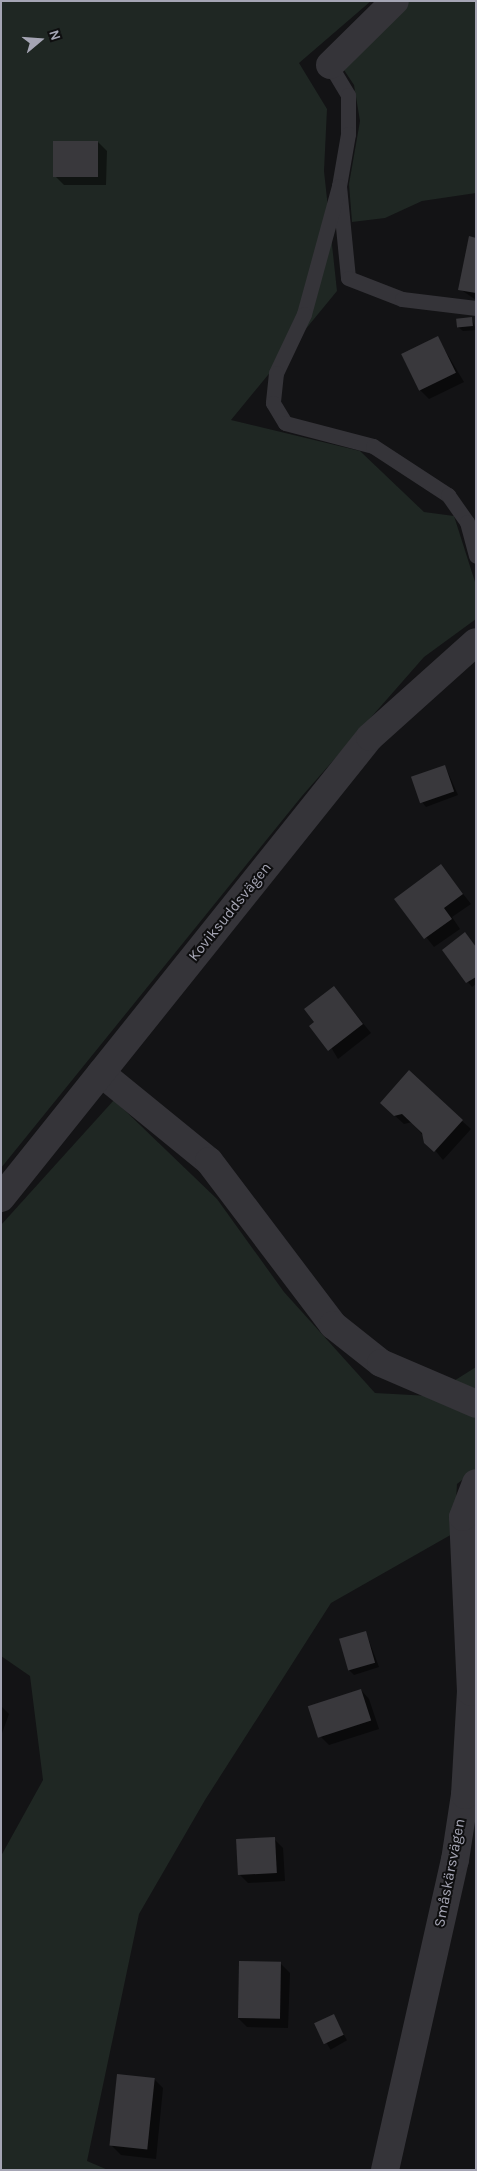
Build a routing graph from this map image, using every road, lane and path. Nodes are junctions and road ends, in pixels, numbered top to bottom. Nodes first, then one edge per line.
1 (395, 1) edge
2 (330, 65) joint
3 (339, 186) junction
4 (476, 308) edge
5 (476, 556) edge
6 (476, 642) edge
7 (101, 1073) junction
8 (1, 1198) edge
9 (476, 1404) edge
10 (476, 1483) edge
11 (385, 2170) edge

1 - 2 street
2 - 3 lane
3 - 4 lane
3 - 5 lane
6 - 7 street, Koviksuddsvägen
7 - 8 street, Koviksuddsvägen
7 - 9 street
10 - 11 street, Småskärsvägen

